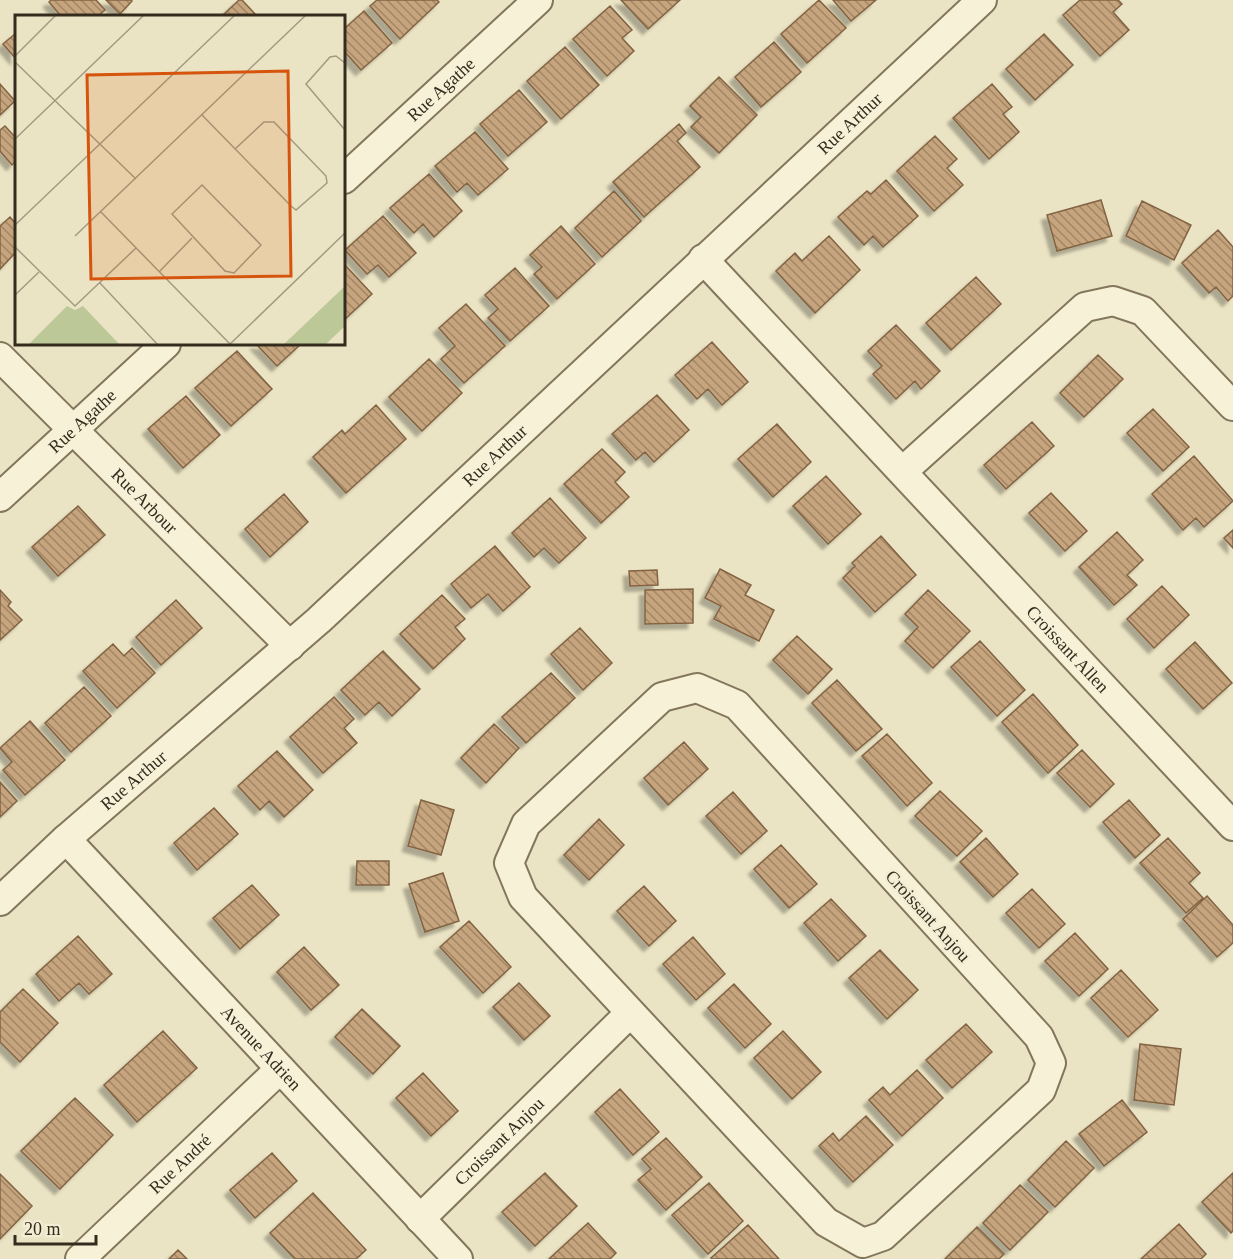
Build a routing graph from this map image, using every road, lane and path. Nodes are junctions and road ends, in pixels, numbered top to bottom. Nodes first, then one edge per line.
1 (538, 0) edge
2 (981, 0) edge
3 (345, 178) edge
4 (703, 259) junction
5 (165, 345) edge
6 (0, 357) edge
7 (1233, 406) edge
8 (73, 431) junction
9 (903, 471) junction
10 (0, 497) edge
11 (290, 646) junction
12 (1233, 826) edge
13 (66, 839) junction
14 (0, 901) edge
15 (629, 1014) junction
16 (280, 1069) junction
17 (420, 1219) junction
18 (80, 1259) edge
19 (458, 1259) edge

1 - 3 street, Rue Agathe
2 - 4 street, Rue Arthur
4 - 9 street, Croissant Allen
4 - 11 street, Rue Arthur
5 - 8 street, Rue Agathe
6 - 8 street, Rue Arbour
7 - 9 street
8 - 10 street, Rue Agathe
8 - 11 street, Rue Arbour
9 - 12 street, Croissant Allen
11 - 13 street, Rue Arthur
13 - 14 street, Rue Arthur
13 - 16 street, Avenue Adrien
15 - 15 street, Croissant Anjou
15 - 17 street, Croissant Anjou
16 - 17 street, Avenue Adrien
16 - 18 street, Rue André
17 - 19 street, Avenue Adrien

